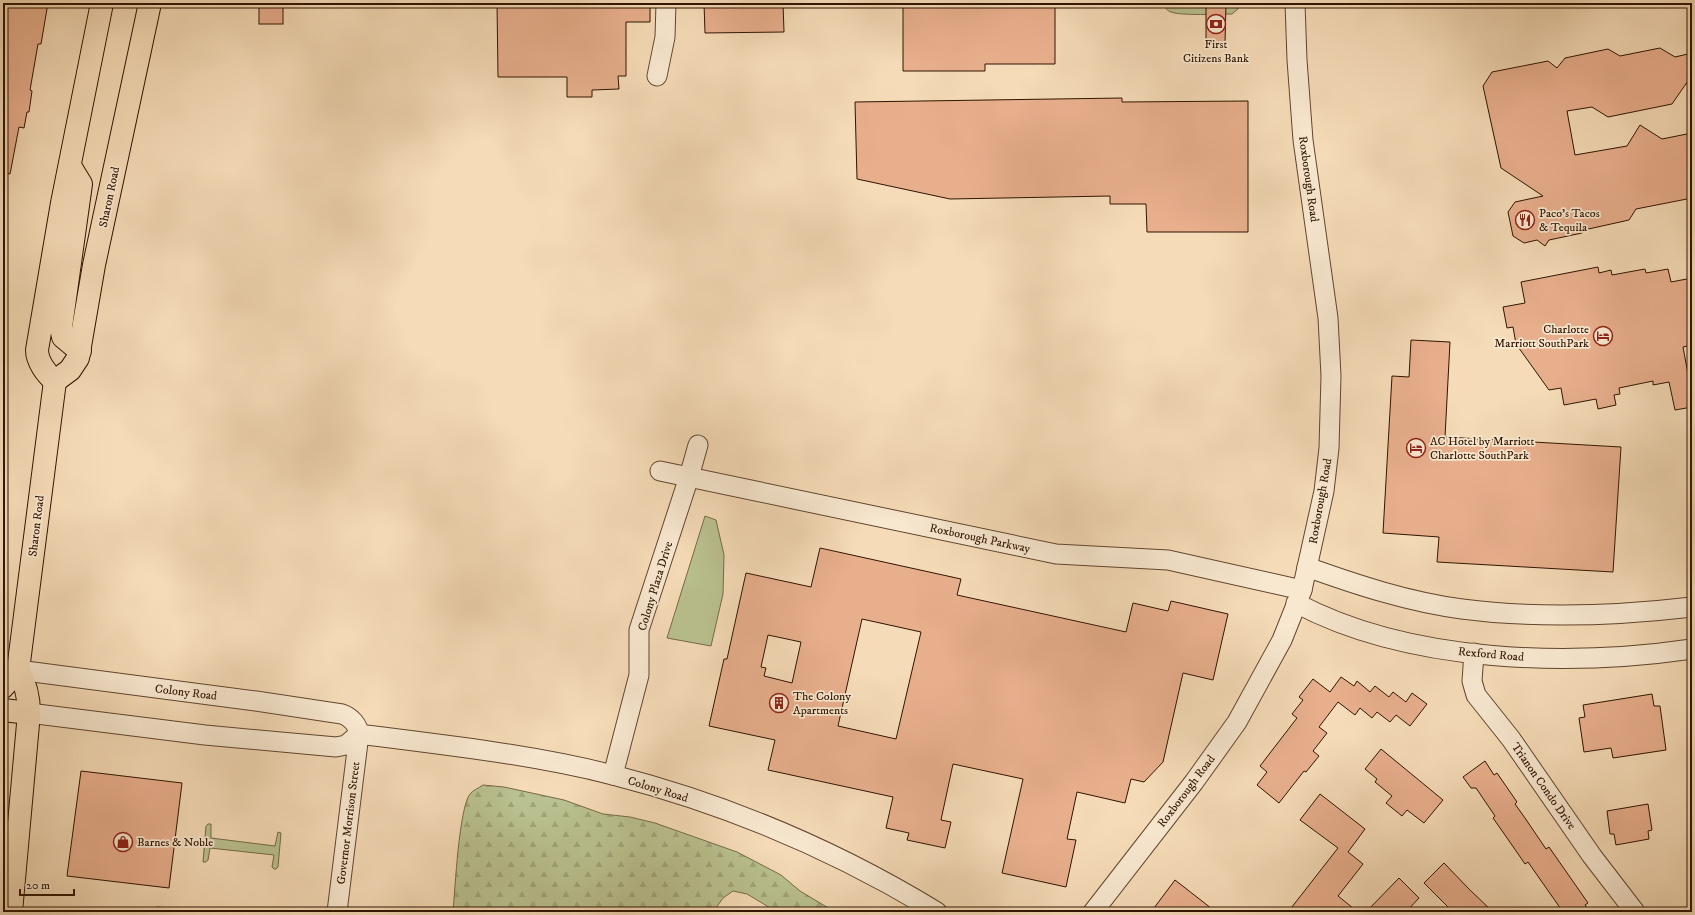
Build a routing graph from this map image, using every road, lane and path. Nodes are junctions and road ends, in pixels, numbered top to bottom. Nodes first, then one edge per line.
1 (102, 3) edge
2 (150, 3) edge
3 (666, 3) edge
4 (1296, 3) edge
5 (657, 76) dead end
6 (70, 166) junction
7 (80, 350) junction
8 (55, 381) junction
9 (698, 445) dead end
10 (660, 471) dead end
11 (689, 477) junction
12 (1308, 567) junction
13 (1299, 596) junction
14 (1692, 607) edge
15 (1692, 650) edge
16 (1474, 653) junction
17 (11, 669) edge
18 (3, 687) edge
19 (3, 710) edge
20 (29, 713) junction
21 (359, 734) junction
22 (613, 775) junction
23 (11, 912) edge
24 (337, 912) edge
25 (937, 912) edge
26 (1093, 912) edge
27 (1635, 912) edge

1 - 6 main road
2 - 7 main road, Sharon Road
3 - 5 street
4 - 12 street, Roxborough Road
6 - 7 main road
6 - 8 main road
7 - 8 main road, Sharon Road
8 - 17 main road, Sharon Road
9 - 11 street, Colony Plaza Drive
10 - 11 street, Roxborough Parkway
11 - 13 street, Roxborough Parkway
11 - 22 street, Colony Plaza Drive
12 - 13 street, Roxborough Road
12 - 14 street
13 - 16 street, Rexford Road
13 - 26 street, Roxborough Road
15 - 16 street, Rexford Road
16 - 27 street, Trianon Condo Drive
17 - 18 main road
17 - 20 main road, Sharon Road
17 - 21 street, Colony Road
19 - 20 main road
20 - 21 street
20 - 23 main road, Sharon Road
21 - 22 street, Colony Road
21 - 24 street, Governor Morrison Street
22 - 25 street, Colony Road

